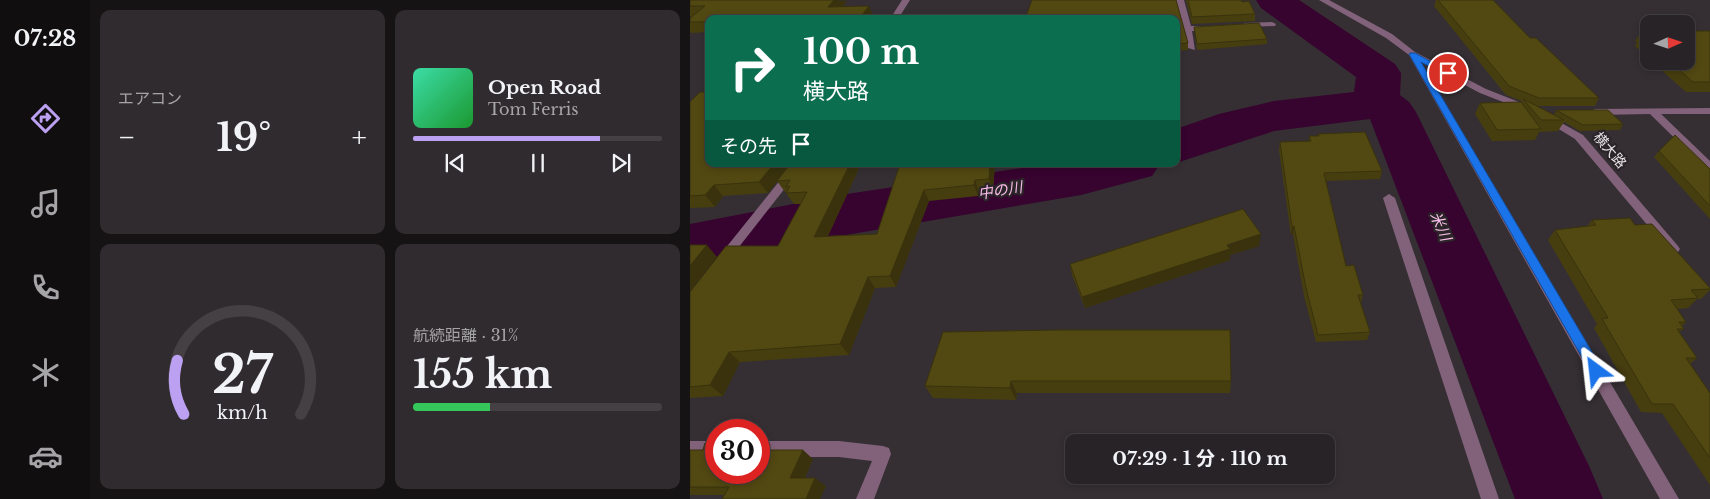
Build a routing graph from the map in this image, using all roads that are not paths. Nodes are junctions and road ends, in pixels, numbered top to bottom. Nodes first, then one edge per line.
1 (906, 0) edge
2 (1180, 0) edge
3 (1323, 0) edge
4 (897, 15) edge
5 (1272, 24) dead end
6 (1234, 26) edge
7 (1215, 27) edge
8 (1187, 29) junction
9 (1192, 48) dead end
10 (1412, 54) junction
11 (1534, 111) junction
12 (1554, 111) edge
13 (1583, 111) edge
14 (1710, 111) edge
15 (1653, 112) junction
16 (797, 167) edge
17 (1710, 168) edge
18 (1390, 198) dead end
19 (1679, 254) edge
20 (714, 272) edge
21 (690, 448) edge
22 (705, 449) edge
23 (770, 449) edge
24 (865, 499) edge
25 (1490, 499) edge
26 (1670, 499) edge

1 - 4 street
2 - 8 street
3 - 10 street, 横大路
5 - 6 street
7 - 8 street
8 - 9 street
10 - 11 street, 横大路
10 - 26 street
11 - 12 street
11 - 19 street, 横大路
13 - 15 street
14 - 15 street
15 - 17 street
16 - 20 street
18 - 25 street
21 - 22 street
23 - 24 street

